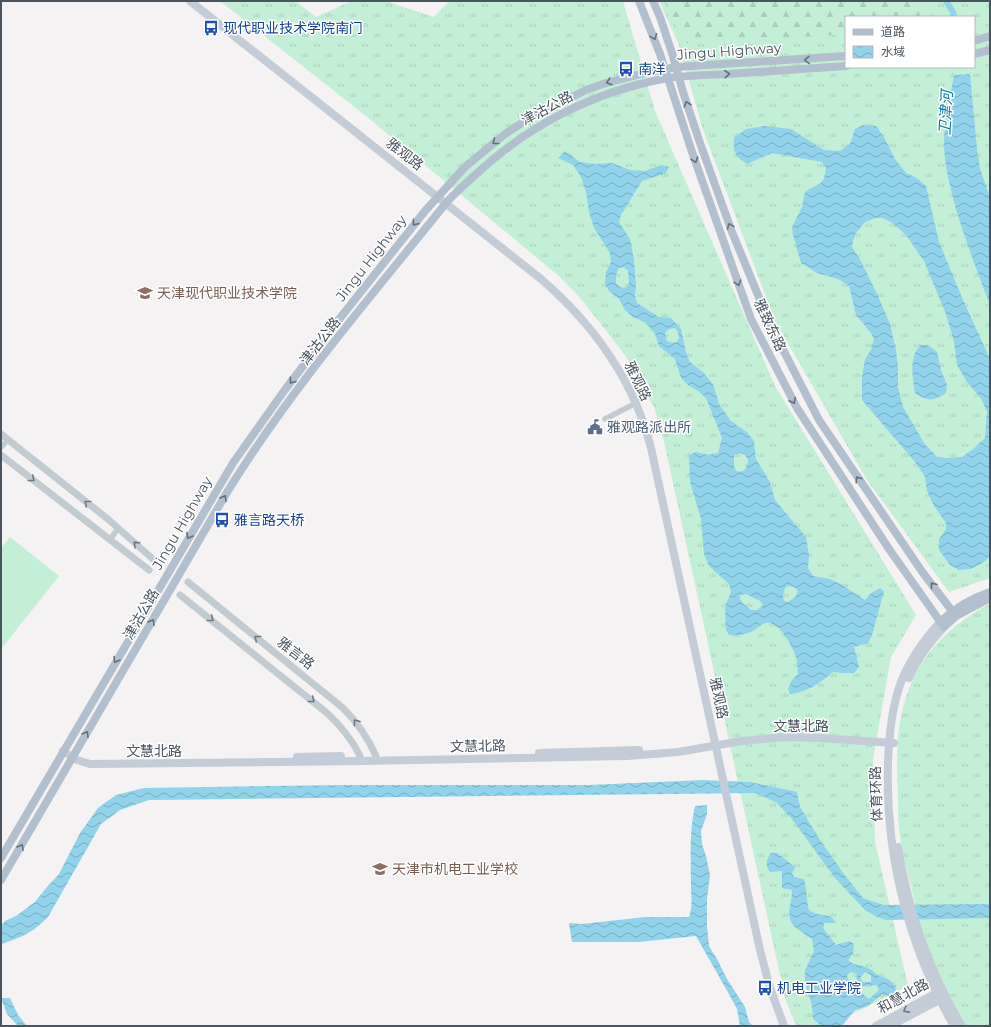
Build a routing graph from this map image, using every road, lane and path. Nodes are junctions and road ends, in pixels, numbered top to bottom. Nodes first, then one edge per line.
1 (190, 1) edge
2 (195, 1) edge
3 (639, 1) edge
4 (653, 1) edge
5 (990, 36) edge
6 (975, 41) edge
7 (990, 50) edge
8 (975, 54) edge
9 (845, 56) edge
10 (845, 66) edge
11 (676, 67) junction
12 (665, 69) junction
13 (679, 77) junction
14 (667, 78) junction
15 (439, 195) junction
16 (447, 202) junction
17 (637, 403) junction
18 (605, 419) dead end
19 (1, 434) edge
20 (8, 440) junction
21 (1, 448) edge
22 (1, 455) edge
23 (118, 528) junction
24 (110, 540) junction
25 (154, 561) dead end
26 (149, 570) dead end
27 (188, 582) dead end
28 (990, 592) edge
29 (180, 595) dead end
30 (990, 598) edge
31 (954, 614) junction
32 (942, 624) junction
33 (892, 741) junction
34 (717, 742) junction
35 (64, 749) junction
36 (74, 755) junction
37 (360, 756) junction
38 (376, 756) junction
39 (730, 803) junction
40 (1, 858) edge
41 (1, 880) edge
42 (941, 995) junction
43 (784, 1026) edge
44 (788, 1026) edge
45 (876, 1026) edge
46 (890, 1026) edge
47 (954, 1026) edge
48 (962, 1026) edge

1 - 15 main road, 雅观路
2 - 15 main road, 雅观路
3 -> 12 main road, 雅致东路
4 - 11 main road, 雅致东路
5 - 6 main road
7 - 8 main road
9 -> 11 main road, Jingu Highway
13 -> 10 main road, 津沽公路
11 - 12 main road, Jingu Highway
11 - 13 main road, 雅致东路
12 - 14 main road, 雅致东路
12 -> 15 main road, Jingu Highway
13 - 14 main road, 津沽公路
31 -> 13 main road, 雅致东路
14 - 16 main road, 津沽公路
14 -> 32 main road, 雅致东路
15 - 16 main road, 雅观路
15 -> 35 main road, Jingu Highway
16 - 17 main road, 雅观路
36 -> 16 main road, 津沽公路
17 - 18 street
17 - 34 main road, 雅观路
19 - 20 street
20 - 21 street
23 -> 20 street
22 -> 24 street
23 - 24 street
25 -> 23 street
24 - 26 street
38 -> 27 street, 雅言路
28 - 31 main road, 体育环路
29 -> 37 street, 雅言路
30 - 31 main road, 体育环路
31 - 32 main road, 体育环路
32 - 33 main road, 体育环路
33 - 34 main road, 文慧北路
33 - 42 main road, 体育环路
34 - 36 main road, 文慧北路
34 - 38 main road, 文慧北路
34 - 39 main road, 雅观路
35 - 36 main road, 文慧北路
35 - 40 main road, Jingu Highway
36 - 37 main road, 文慧北路
41 -> 36 main road, 津沽公路
37 - 38 main road, 文慧北路
39 - 43 main road, 雅观路
39 - 44 main road, 雅观路
42 -> 45 main road, 和慧北路
42 - 46 main road, 和慧北路
42 - 47 main road, 体育环路
42 - 48 main road, 体育环路

